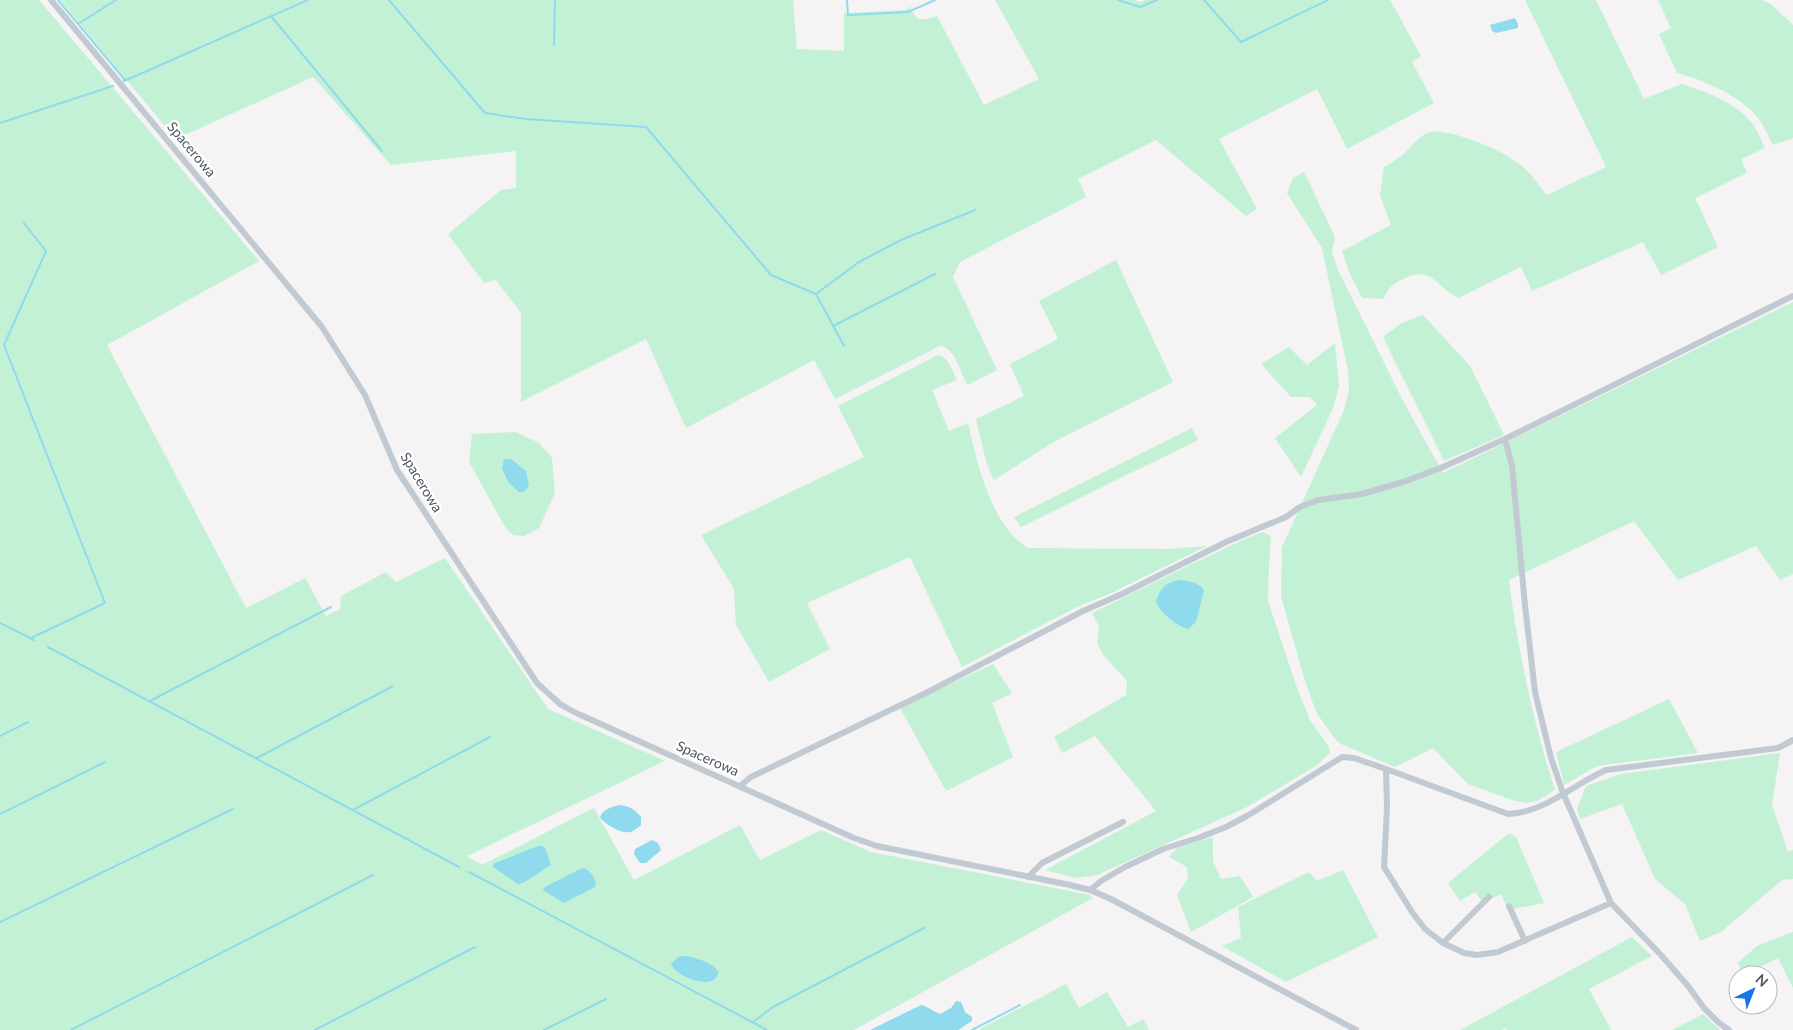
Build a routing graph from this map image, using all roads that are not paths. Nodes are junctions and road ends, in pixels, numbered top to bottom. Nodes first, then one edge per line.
1 (51, 0) edge
2 (1793, 296) edge
3 (1506, 440) junction
4 (1793, 740) edge
5 (1386, 768) junction
6 (740, 786) junction
7 (1562, 793) junction
8 (1123, 822) dead end
9 (1028, 877) junction
10 (1090, 890) junction
11 (1489, 897) dead end
12 (1611, 903) junction
13 (1509, 906) dead end
14 (1525, 941) junction
15 (1442, 943) junction
16 (1356, 1030) edge
17 (1729, 1030) edge

1 - 6 street, Spacerowa
2 - 3 street
3 - 6 street
3 - 7 street
4 - 7 street
5 - 7 street
5 - 10 street
5 - 15 street
6 - 9 street, Spacerowa
7 - 12 street
8 - 9 street
9 - 10 street, Spacerowa
10 - 16 street, Spacerowa
11 - 15 street
12 - 14 street
12 - 17 street
13 - 14 street
14 - 15 street

